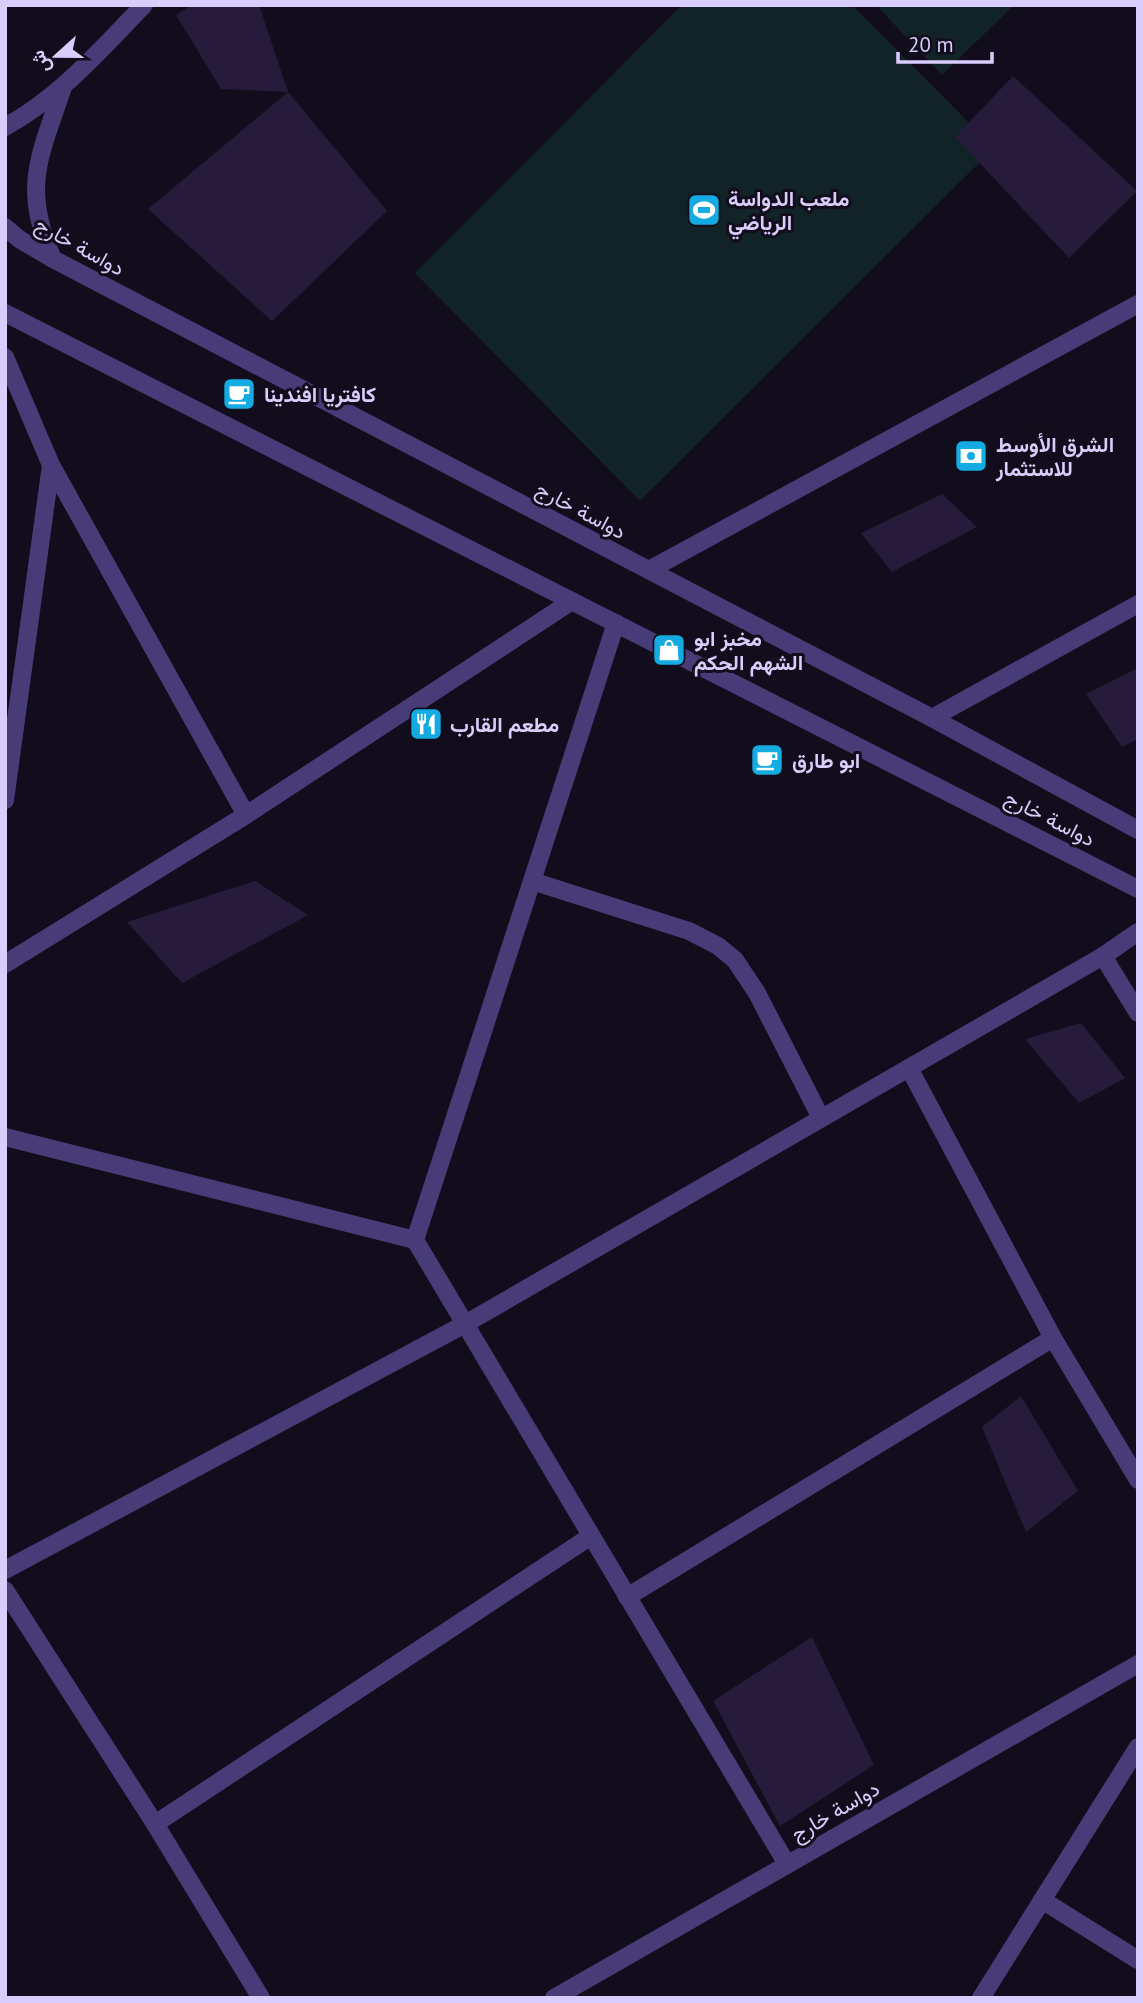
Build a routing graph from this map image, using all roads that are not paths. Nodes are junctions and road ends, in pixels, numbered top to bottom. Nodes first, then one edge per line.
1 (144, 5) edge
2 (64, 87) junction
3 (5, 127) edge
4 (5, 228) edge
5 (53, 259) junction
6 (1138, 304) edge
7 (5, 313) edge
8 (5, 357) edge
9 (51, 465) junction
10 (649, 570) junction
11 (572, 601) junction
12 (1138, 604) edge
13 (616, 623) junction
14 (932, 718) junction
15 (5, 800) edge
16 (246, 815) junction
17 (1138, 830) edge
18 (532, 881) junction
19 (1138, 889) edge
20 (1138, 932) edge
21 (1103, 956) junction
22 (5, 964) edge
23 (1138, 1013) edge
24 (909, 1068) junction
25 (821, 1118) junction
26 (5, 1138) edge
27 (415, 1240) junction
28 (465, 1324) junction
29 (1053, 1338) junction
30 (1138, 1480) edge
31 (591, 1535) junction
32 (5, 1570) edge
33 (5, 1590) edge
34 (627, 1597) junction
35 (1138, 1664) edge
36 (1138, 1747) edge
37 (1131, 1771) edge
38 (155, 1825) junction
39 (787, 1864) junction
40 (1042, 1900) junction
41 (1138, 1960) edge
42 (261, 1998) edge
43 (554, 1998) edge
44 (981, 1998) edge

1 - 2 street
2 - 3 street
2 - 5 street
4 - 5 street, دواسة خارج
5 - 10 street, دواسة خارج
6 - 10 street
7 - 11 street, دواسة خارج
8 - 9 street
9 - 15 street
9 - 16 street
10 - 14 street, دواسة خارج
11 - 13 street, دواسة خارج
11 - 16 street
12 - 14 street
13 - 18 street
13 - 19 street, دواسة خارج
14 - 17 street, دواسة خارج
16 - 22 street
18 - 25 street
18 - 27 street
20 - 21 street
21 - 23 street
21 - 24 street
24 - 25 street
24 - 29 street
25 - 28 street
26 - 27 street
27 - 28 street
28 - 31 street
28 - 32 street
29 - 30 street
29 - 34 street
31 - 34 street
31 - 38 street
33 - 38 street
34 - 39 street
35 - 39 street, دواسة خارج
36 - 37 street
37 - 40 street
38 - 42 street
39 - 43 street, دواسة خارج
40 - 41 street
40 - 44 street

